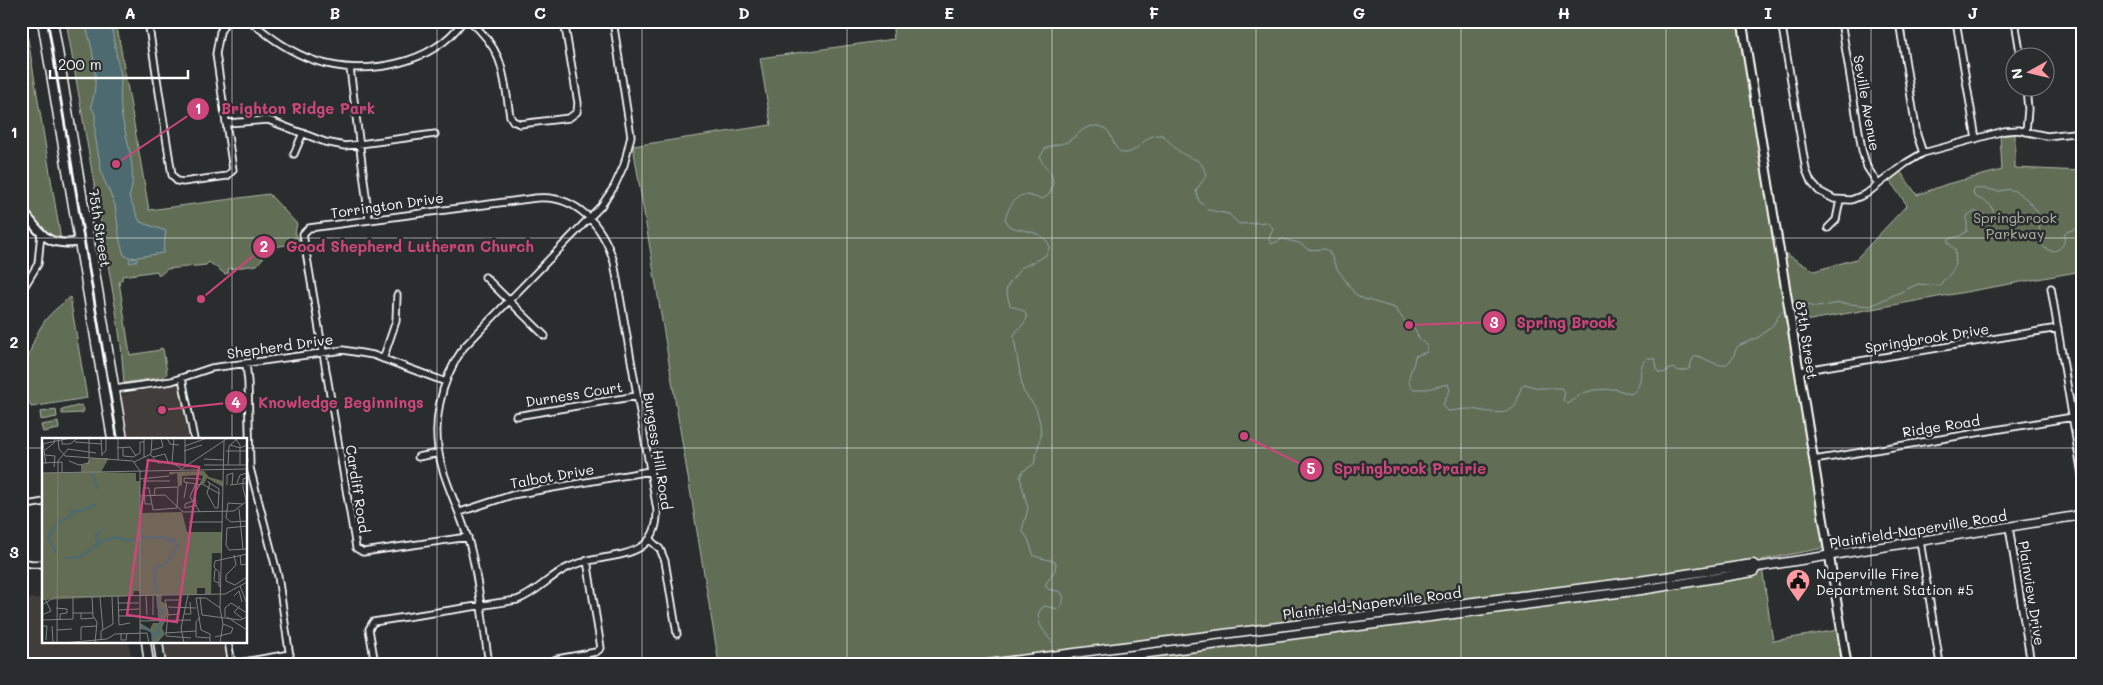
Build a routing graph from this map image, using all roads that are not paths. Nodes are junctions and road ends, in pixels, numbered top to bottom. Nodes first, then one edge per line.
1 (42, 21) edge
2 (54, 21) edge
3 (148, 21) edge
4 (226, 21) edge
5 (250, 21) edge
6 (463, 21) edge
7 (470, 21) edge
8 (564, 21) edge
9 (613, 21) edge
10 (1742, 21) edge
11 (1781, 21) edge
12 (1841, 21) edge
13 (1899, 21) edge
14 (1956, 21) edge
15 (2015, 21) edge
16 (2080, 21) edge
17 (2082, 34) edge
18 (2019, 48) edge
19 (350, 68) junction
20 (2027, 98) edge
21 (227, 123) junction
22 (2026, 132) junction
23 (2082, 132) edge
24 (303, 133) junction
25 (435, 134) dead end
26 (1976, 139) junction
27 (359, 144) junction
28 (294, 154) dead end
29 (1923, 154) junction
30 (1878, 184) junction
31 (1840, 200) junction
32 (21, 209) edge
33 (590, 218) junction
34 (369, 220) junction
35 (1828, 228) dead end
36 (41, 233) junction
37 (78, 242) junction
38 (485, 277) dead end
39 (2051, 288) dead end
40 (21, 292) edge
41 (397, 295) dead end
42 (509, 300) junction
43 (2058, 328) junction
44 (545, 336) dead end
45 (323, 352) junction
46 (383, 359) junction
47 (246, 363) junction
48 (1800, 372) junction
49 (101, 376) junction
50 (182, 378) junction
51 (446, 382) junction
52 (115, 389) junction
53 (637, 396) junction
54 (516, 416) dead end
55 (2073, 417) junction
56 (112, 438) edge
57 (123, 438) edge
58 (194, 438) edge
59 (439, 453) junction
60 (418, 456) dead end
61 (1814, 460) junction
62 (650, 471) junction
63 (2082, 474) edge
64 (42, 502) edge
65 (21, 506) edge
66 (460, 512) junction
67 (2082, 514) edge
68 (21, 526) edge
69 (2009, 527) junction
70 (468, 537) junction
71 (650, 540) junction
72 (1920, 541) junction
73 (21, 542) edge
74 (1830, 555) junction
75 (587, 560) junction
76 (21, 562) edge
77 (42, 564) edge
78 (1757, 567) junction
79 (480, 606) junction
80 (677, 634) dead end
81 (146, 642) edge
82 (158, 642) edge
83 (228, 642) edge
84 (290, 654) junction
85 (150, 664) edge
86 (161, 664) edge
87 (232, 664) edge
88 (291, 664) edge
89 (375, 664) edge
90 (489, 664) edge
91 (545, 664) edge
92 (988, 664) edge
93 (1063, 664) edge
94 (1847, 664) edge
95 (1940, 664) edge
96 (2031, 664) edge

1 - 37 main road, 75th Street
2 - 52 main road, 75th Street
3 - 21 street
4 - 21 street
5 - 19 street
6 - 19 street
7 - 8 street
9 - 33 street
10 - 48 street, 87th Street
11 - 31 street
12 - 30 street, Seville Avenue
13 - 29 street
14 - 26 street
15 - 18 street
16 - 17 street
19 - 27 street
20 - 22 street
21 - 24 street
22 - 23 street
22 - 26 street
24 - 27 street
24 - 28 street
25 - 27 street
26 - 29 street
27 - 34 street
29 - 30 street
30 - 31 street
31 - 35 street
32 - 36 street
33 - 34 street, Torrington Drive
33 - 42 street
33 - 53 street, Burgess Hill Road
34 - 45 street, Torrington Drive
36 - 37 street
36 - 40 street
37 - 49 main road, 75th Street
38 - 42 street
39 - 43 street
41 - 46 street
42 - 44 street
42 - 51 street
43 - 48 street, Springbrook Drive
43 - 55 street
45 - 46 street, Shepherd Drive
45 - 47 street, Shepherd Drive
45 - 70 street, Cardiff Road
46 - 51 street, Shepherd Drive
47 - 50 street, Shepherd Drive
47 - 84 street
48 - 61 street, 87th Street
49 - 52 main road
49 - 56 main road, 75th Street
50 - 52 street, Shepherd Drive
50 - 58 street
51 - 59 street
52 - 57 main road, 75th Street
53 - 54 street, Durness Court
53 - 62 street, Burgess Hill Road
55 - 61 street, Ridge Road
55 - 63 street
59 - 60 street
59 - 66 street
61 - 74 street, 87th Street
62 - 66 street, Talbot Drive
62 - 71 street, Burgess Hill Road
64 - 65 street
66 - 70 street
67 - 69 main road, Plainfield-Naperville Road
68 - 73 street
69 - 72 main road, Plainfield-Naperville Road
69 - 96 street, Plainview Drive
70 - 79 street
71 - 75 street
71 - 80 street
72 - 74 main road, Plainfield-Naperville Road
72 - 95 street
74 - 78 main road, Plainfield-Naperville Road
74 - 94 street, 87th Street
75 - 79 street
75 - 91 street
76 - 77 street
78 - 92 main road, Plainfield-Naperville Road
78 - 93 main road, Plainfield-Naperville Road
79 - 89 street
79 - 90 street
81 - 85 main road
82 - 86 main road
83 - 87 street
84 - 87 street
84 - 88 street

